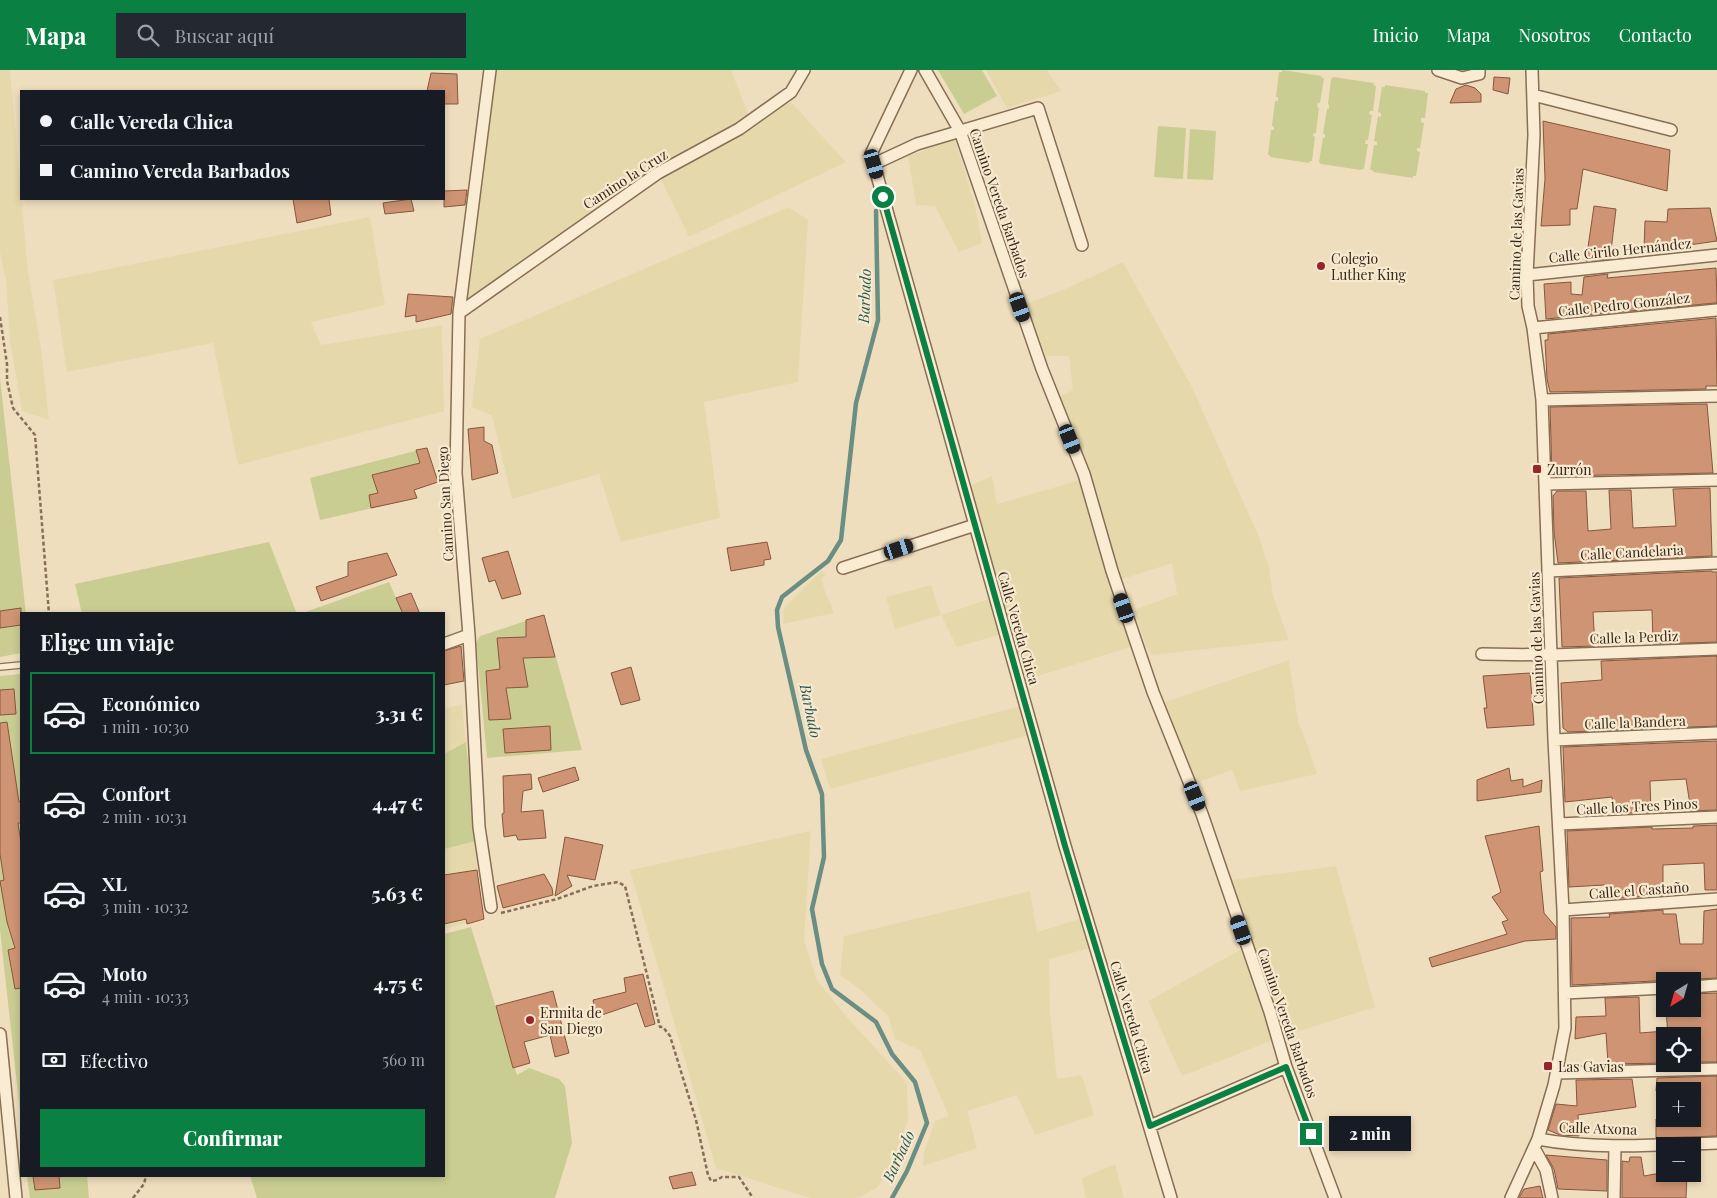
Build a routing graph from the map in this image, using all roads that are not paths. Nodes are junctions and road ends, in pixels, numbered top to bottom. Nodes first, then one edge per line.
1 (490, 70) edge
2 (911, 70) edge
3 (926, 70) edge
4 (1438, 70) edge
5 (1479, 70) edge
6 (1532, 70) edge
7 (799, 73) edge
8 (1533, 95) junction
9 (1671, 130) dead end
10 (960, 131) junction
11 (874, 164) junction
12 (1082, 245) dead end
13 (1717, 254) edge
14 (1527, 275) junction
15 (1717, 310) edge
16 (459, 313) junction
17 (1533, 328) junction
18 (1717, 396) edge
19 (1542, 400) junction
20 (1717, 480) edge
21 (1546, 484) junction
22 (975, 525) junction
23 (1717, 563) edge
24 (843, 568) dead end
25 (1548, 571) junction
26 (469, 635) junction
27 (445, 644) edge
28 (1717, 649) edge
29 (1482, 654) dead end
30 (1552, 655) junction
31 (20, 665) edge
32 (0, 667) edge
33 (1717, 733) edge
34 (1554, 740) junction
35 (1717, 817) edge
36 (1559, 824) junction
37 (1717, 899) edge
38 (491, 907) road end
39 (1563, 910) junction
40 (1717, 985) edge
41 (1701, 986) edge
42 (1656, 988) edge
43 (1565, 993) junction
44 (0, 1034) edge
45 (1286, 1067) junction
46 (1717, 1069) edge
47 (1557, 1073) junction
48 (1150, 1126) junction
49 (1536, 1143) junction
50 (1717, 1143) edge
51 (1615, 1146) junction
52 (16, 1198) edge
53 (1171, 1198) edge
54 (1335, 1198) edge
55 (1512, 1198) edge
56 (1552, 1198) edge
57 (1614, 1198) edge

1 - 16 street, Camino San Diego
2 - 11 street, Calle Vereda Chica
3 - 10 street, Camino Vereda Barbados
4 - 5 street
6 - 8 street, Camino de las Gavias
7 - 16 street, Camino la Cruz
8 - 9 street
8 - 14 street, Camino de las Gavias
10 - 11 street
10 - 12 street
10 - 45 street, Camino Vereda Barbados
11 - 22 street, Calle Vereda Chica
13 - 14 street, Calle Cirilo Hernández
14 - 17 street, Camino de las Gavias
15 - 17 street, Calle Pedro González
16 - 26 street, Camino San Diego
17 - 19 street, Camino de las Gavias
18 - 19 street
19 - 21 street, Camino de las Gavias
20 - 21 street
21 - 25 street, Camino de las Gavias
22 - 24 street
22 - 48 street, Calle Vereda Chica
23 - 25 street, Calle Candelaria
25 - 30 street, Camino de las Gavias
26 - 27 street
26 - 38 street, Camino San Diego
28 - 30 street, Calle la Perdiz
29 - 30 street, Calle la Perdiz
30 - 34 street, Camino de las Gavias
31 - 32 lane
33 - 34 street, Calle la Bandera
34 - 36 street, Camino de las Gavias
35 - 36 street, Calle los Tres Pinos
36 - 39 street, Camino de las Gavias
37 - 39 street, Calle el Castaño
39 - 43 street, Camino de las Gavias
40 - 41 street
42 - 43 street
43 - 47 street, Camino de las Gavias
44 - 52 street
45 - 48 street
45 - 54 street, Camino Vereda Barbados
46 - 47 street
47 - 49 street, Camino de las Gavias
48 - 53 street, Calle Vereda Chica
49 - 51 street, Calle Atxona
49 - 55 street, Camino de las Gavias
49 - 56 street
50 - 51 street, Calle Atxona
51 - 57 street

